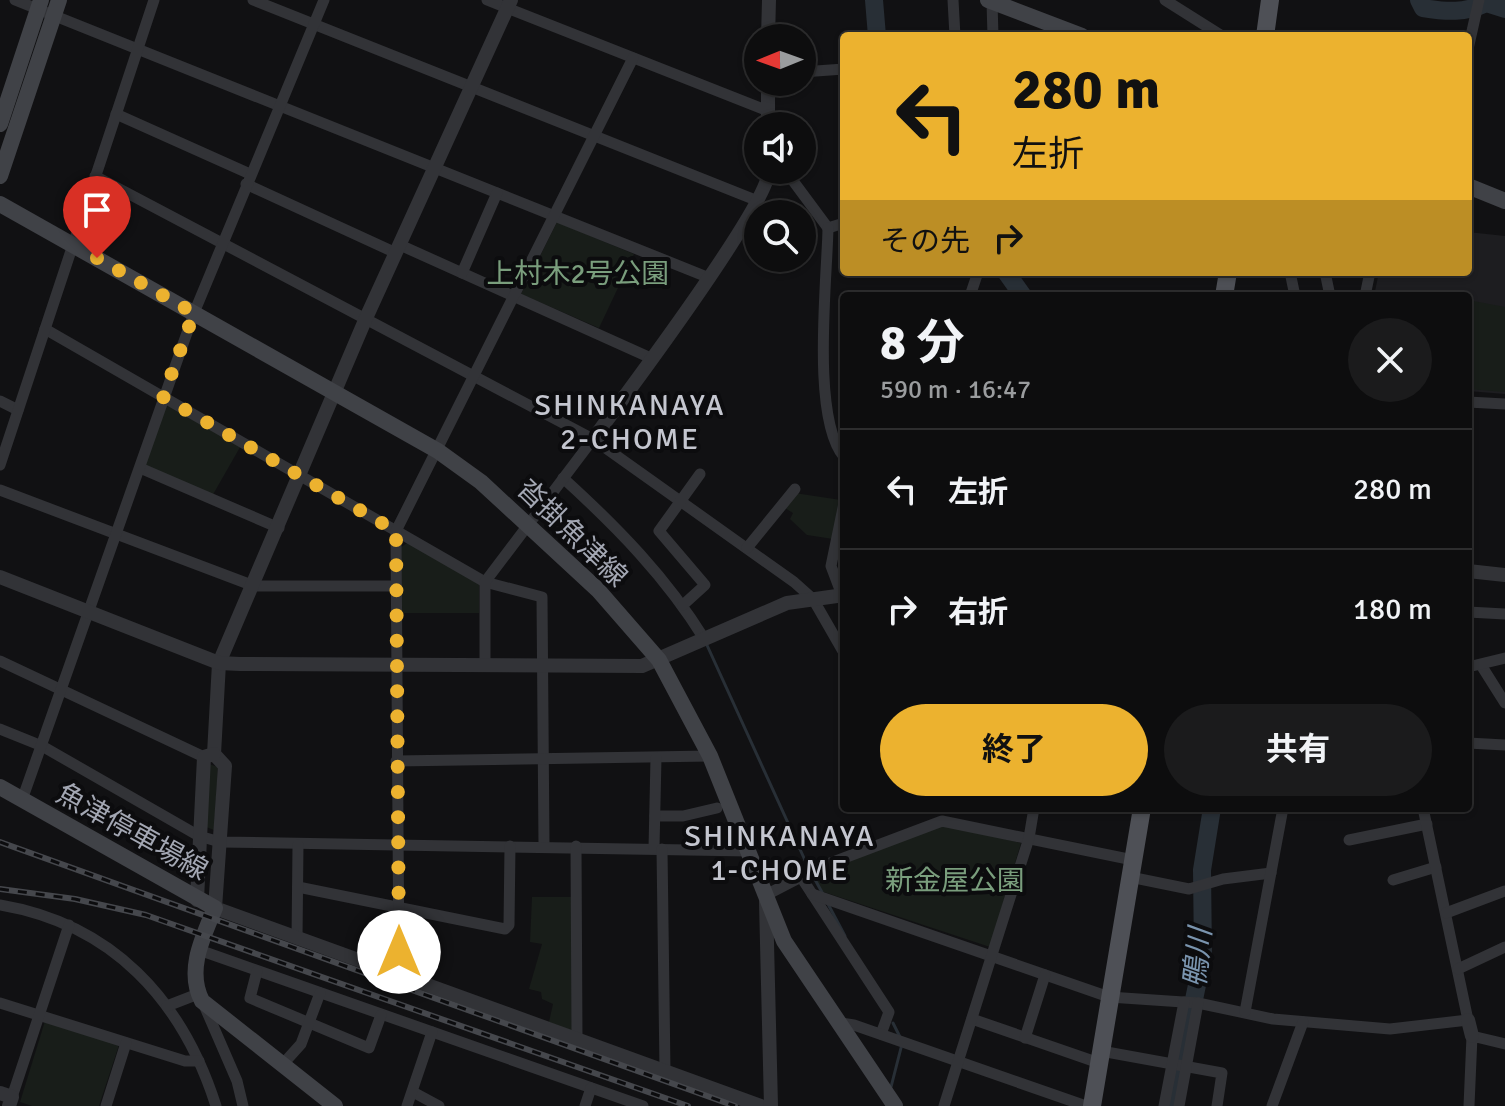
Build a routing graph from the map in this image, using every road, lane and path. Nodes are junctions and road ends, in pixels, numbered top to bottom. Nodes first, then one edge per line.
1 (15, 0) edge
2 (154, 0) edge
3 (253, 0) edge
4 (324, 0) edge
5 (487, 0) edge
6 (769, 0) edge
7 (953, 0) edge
8 (1165, 0) edge
9 (1270, 0) edge
10 (1479, 0) edge
11 (990, 1) edge
12 (509, 4) edge
13 (48, 6) edge
14 (313, 24) junction
15 (768, 24) edge
16 (955, 32) edge
17 (993, 32) edge
18 (1071, 32) edge
19 (1216, 32) edge
20 (1266, 32) edge
21 (1472, 32) edge
22 (137, 49) junction
23 (633, 58) junction
24 (840, 69) edge
25 (816, 71) edge
26 (472, 87) junction
27 (279, 106) junction
28 (754, 112) edge
29 (116, 114) junction
30 (0, 124) edge
31 (594, 135) junction
32 (434, 168) junction
33 (0, 176) edge
34 (95, 176) junction
35 (248, 179) junction
36 (795, 184) edge
37 (1472, 188) edge
38 (497, 193) junction
39 (756, 200) edge
40 (1505, 200) edge
41 (0, 204) edge
42 (554, 216) junction
43 (744, 222) edge
44 (840, 224) edge
45 (828, 228) junction
46 (222, 242) junction
47 (73, 244) junction
48 (398, 249) junction
49 (462, 273) junction
50 (707, 277) junction
51 (514, 297) junction
52 (194, 313) junction
53 (366, 318) junction
54 (45, 329) junction
55 (653, 359) junction
56 (474, 376) junction
57 (334, 392) junction
58 (163, 397) junction
59 (0, 401) edge
60 (1472, 402) edge
61 (1505, 404) edge
62 (18, 410) junction
63 (593, 439) junction
64 (438, 451) junction
65 (840, 453) edge
66 (0, 465) edge
67 (140, 468) junction
68 (700, 474) dead end
69 (299, 478) junction
70 (563, 478) junction
71 (795, 489) dead end
72 (0, 490) edge
73 (681, 501) junction
74 (840, 522) edge
75 (528, 524) junction
76 (279, 528) junction
77 (396, 531) junction
78 (116, 535) junction
79 (747, 548) junction
80 (1472, 571) edge
81 (1505, 575) edge
82 (0, 577) edge
83 (485, 582) junction
84 (254, 586) junction
85 (394, 586) junction
86 (840, 588) edge
87 (840, 595) edge
88 (813, 599) junction
89 (683, 605) junction
90 (89, 611) junction
91 (1472, 612) edge
92 (1505, 614) edge
93 (705, 640) junction
94 (840, 646) edge
95 (1505, 658) edge
96 (659, 660) junction
97 (0, 661) edge
98 (219, 663) junction
99 (396, 665) junction
100 (1481, 665) junction
101 (485, 666) junction
102 (543, 666) junction
103 (1472, 666) edge
104 (62, 690) junction
105 (1503, 696) edge
106 (0, 729) edge
107 (1472, 743) edge
108 (1505, 745) edge
109 (42, 746) junction
110 (209, 756) junction
111 (710, 756) junction
112 (656, 758) junction
113 (396, 761) junction
114 (542, 761) junction
115 (0, 787) edge
116 (22, 800) junction
117 (717, 808) dead end
118 (936, 812) edge
119 (1033, 812) edge
120 (1141, 812) edge
121 (1282, 812) edge
122 (1424, 812) edge
123 (655, 816) junction
124 (942, 821) junction
125 (1427, 824) junction
126 (199, 836) junction
127 (1029, 838) junction
128 (1349, 840) dead end
129 (220, 842) junction
130 (396, 844) junction
131 (298, 845) junction
132 (510, 846) junction
133 (544, 846) junction
134 (576, 846) junction
135 (658, 848) junction
136 (749, 851) junction
137 (1436, 867) junction
138 (1131, 868) junction
139 (1271, 873) junction
140 (801, 877) junction
141 (1393, 880) dead end
142 (298, 887) junction
143 (1505, 891) edge
144 (812, 894) junction
145 (766, 895) junction
146 (197, 900) junction
147 (0, 905) edge
148 (215, 908) junction
149 (398, 908) junction
150 (1446, 913) junction
151 (69, 925) junction
152 (297, 939) junction
153 (1505, 947) edge
154 (199, 950) junction
155 (993, 956) junction
156 (1458, 969) junction
157 (257, 971) junction
158 (399, 975) junction
159 (1045, 975) junction
160 (320, 993) junction
161 (1109, 997) junction
162 (200, 998) junction
163 (1184, 1002) junction
164 (0, 1003) edge
165 (1198, 1003) junction
166 (167, 1006) junction
167 (1245, 1012) junction
168 (381, 1015) junction
169 (40, 1016) junction
170 (972, 1019) junction
171 (1468, 1020) junction
172 (1303, 1022) junction
173 (311, 1023) junction
174 (841, 1023) junction
175 (432, 1032) junction
176 (881, 1034) junction
177 (1472, 1036) junction
178 (1025, 1038) junction
179 (577, 1039) junction
180 (126, 1043) junction
181 (1505, 1044) edge
182 (1100, 1057) junction
183 (199, 1061) junction
184 (958, 1062) junction
185 (283, 1064) junction
186 (1172, 1064) junction
187 (1186, 1066) junction
188 (665, 1071) junction
189 (591, 1088) junction
190 (413, 1092) junction
191 (7, 1099) edge
192 (106, 1106) edge
193 (216, 1106) edge
194 (243, 1106) edge
195 (335, 1106) edge
196 (407, 1106) edge
197 (439, 1106) edge
198 (585, 1106) edge
199 (643, 1106) edge
200 (761, 1106) edge
201 (771, 1106) edge
202 (895, 1106) edge
203 (944, 1106) edge
204 (1089, 1106) edge
205 (1164, 1106) edge
206 (1179, 1106) edge
207 (1217, 1106) edge
208 (1272, 1106) edge
209 (1469, 1106) edge

1 - 13 street
2 - 22 street
3 - 14 street
4 - 14 street
5 - 12 street
6 - 15 street
7 - 16 street
8 - 19 street
9 - 20 main road
10 - 21 street
11 - 17 street
11 - 18 main road
12 - 23 street
12 - 26 street
13 - 22 street
13 - 30 main road
13 - 33 main road
14 - 26 street
14 - 27 street
22 - 27 street
22 - 29 street
23 - 28 street
23 - 31 street
24 - 25 street
26 - 31 street
26 - 32 street
27 - 32 street
27 - 35 street
29 - 34 street
29 - 35 street
31 - 39 street
31 - 42 street
32 - 38 street
32 - 48 street
34 - 46 street
34 - 47 street
35 - 46 street
35 - 48 street
36 - 45 street
37 - 40 main road
38 - 42 street
38 - 49 street
41 - 47 main road, 沓掛魚津線
42 - 50 street
42 - 51 street
43 - 50 street
44 - 45 street
45 - 65 street
46 - 52 street
46 - 53 street
47 - 52 main road, 沓掛魚津線
47 - 54 street
48 - 49 street
48 - 53 street
49 - 51 street
50 - 55 street
51 - 55 street
51 - 56 street
52 - 57 main road, 沓掛魚津線
52 - 58 street
53 - 56 street
53 - 57 street
54 - 58 street
54 - 62 street
55 - 63 street
56 - 63 street
56 - 64 street
57 - 64 main road, 沓掛魚津線
57 - 69 street
58 - 67 street
58 - 69 street
59 - 62 street
60 - 61 street
62 - 66 street
63 - 70 street
63 - 73 street
64 - 75 main road, 沓掛魚津線
64 - 77 street
67 - 76 street
67 - 78 street
68 - 73 street
69 - 76 street
69 - 77 street
70 - 75 street
70 - 89 street
71 - 79 street
72 - 78 street
73 - 79 street
73 - 89 street
74 - 86 street
75 - 83 street
75 - 96 main road, 沓掛魚津線
76 - 84 street
77 - 83 street
77 - 85 street
78 - 84 street
78 - 90 street
79 - 88 street
80 - 81 street
82 - 90 street
83 - 101 street
83 - 102 street
84 - 85 street
84 - 98 street
85 - 99 street
87 - 88 street
88 - 93 street
88 - 94 street
89 - 93 street
90 - 98 street
90 - 104 street
91 - 92 street
93 - 96 street
95 - 100 street
96 - 102 street
96 - 111 main road, 沓掛魚津線
97 - 104 street
98 - 99 street
98 - 110 street
99 - 101 street
99 - 113 street
100 - 103 street
100 - 105 street
101 - 102 street
102 - 114 street
104 - 109 street
104 - 110 street
106 - 109 street
107 - 108 street
109 - 116 street
109 - 126 street
110 - 126 street
110 - 129 street
111 - 112 street
111 - 136 main road, 沓掛魚津線
112 - 114 street
112 - 123 street
113 - 114 street
113 - 130 street
114 - 133 street
115 - 116 main road, 魚津停車場線
116 - 146 main road, 魚津停車場線
117 - 123 street
118 - 124 street
119 - 127 street
120 - 138 main road
121 - 139 street
122 - 125 street
123 - 135 street
124 - 127 street
124 - 140 street
125 - 128 street
125 - 137 street
126 - 129 street
126 - 146 street
127 - 138 street
127 - 155 street
129 - 131 street
129 - 148 street
130 - 131 street
130 - 132 street
130 - 149 street
131 - 142 street
132 - 133 street
132 - 149 street
133 - 134 street
134 - 135 street
134 - 179 street
135 - 136 street
135 - 188 street
136 - 145 main road, 沓掛魚津線
137 - 141 street
137 - 150 street
138 - 139 street
138 - 161 main road
139 - 167 street
140 - 144 street
140 - 145 street
142 - 149 street
142 - 152 street
143 - 150 street
144 - 155 street
144 - 176 street
145 - 174 main road, 沓掛魚津線
145 - 201 street
146 - 148 main road, 魚津停車場線
147 - 151 street
148 - 152 street
148 - 154 main road, 魚津停車場線
149 - 158 street
150 - 156 street
151 - 166 street
151 - 169 street
152 - 158 street
153 - 156 street
154 - 157 street
154 - 162 main road, 魚津停車場線
155 - 159 street
155 - 170 street
156 - 171 street
157 - 160 street
157 - 173 street
158 - 179 street
159 - 161 street
159 - 178 street
160 - 168 street
160 - 173 street
161 - 163 street
161 - 182 main road
162 - 166 street
162 - 185 main road
162 - 194 street
163 - 165 street
163 - 186 street
164 - 169 street
165 - 167 street
165 - 187 street
166 - 183 street
167 - 172 street
168 - 173 street
168 - 175 street
169 - 180 street
169 - 191 street
170 - 178 street
170 - 184 street
171 - 172 street
171 - 177 street
172 - 208 street
173 - 185 street
174 - 176 street
174 - 202 main road, 沓掛魚津線
175 - 189 street
175 - 190 street
176 - 184 street
177 - 181 street
177 - 209 street
178 - 182 street
179 - 188 street
180 - 183 street
180 - 192 street
182 - 186 street
182 - 204 main road
183 - 193 street
184 - 203 street
184 - 204 street
185 - 195 main road
186 - 187 street
186 - 205 street
187 - 206 street
187 - 207 street
188 - 200 street
189 - 198 street
189 - 199 street
190 - 196 street
190 - 197 street

